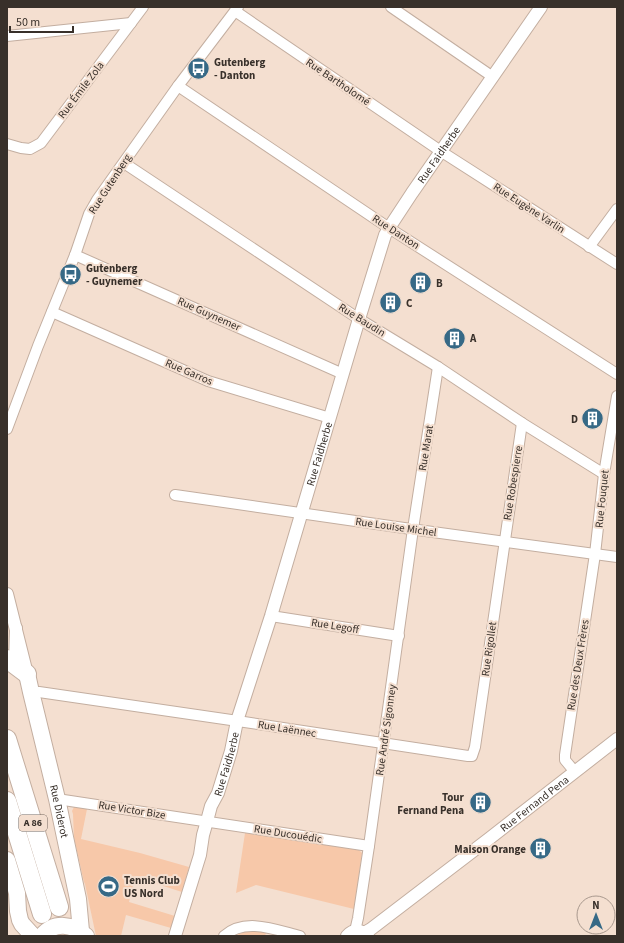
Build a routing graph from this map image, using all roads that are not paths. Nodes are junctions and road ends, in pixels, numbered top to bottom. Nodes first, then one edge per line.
1 (143, 7) edge
2 (391, 7) edge
3 (541, 7) edge
4 (236, 9) edge
5 (131, 23) junction
6 (7, 36) edge
7 (493, 77) junction
8 (178, 86) junction
9 (7, 144) edge
10 (442, 152) junction
11 (124, 162) junction
12 (617, 209) edge
13 (389, 228) junction
14 (589, 247) junction
15 (74, 254) junction
16 (617, 264) edge
17 (52, 312) junction
18 (359, 319) junction
19 (438, 367) junction
20 (343, 374) junction
21 (617, 374) edge
22 (617, 396) edge
23 (330, 418) junction
24 (522, 423) junction
25 (7, 429) edge
26 (604, 474) junction
27 (175, 495) dead end
28 (302, 513) junction
29 (413, 529) junction
30 (504, 542) junction
31 (596, 554) junction
32 (617, 558) edge
33 (7, 594) edge
34 (271, 616) junction
35 (399, 636) junction
36 (16, 666) edge
37 (31, 692) junction
38 (38, 717) junction
39 (240, 721) junction
40 (7, 739) edge
41 (617, 739) edge
42 (384, 743) junction
43 (472, 756) joint
44 (575, 772) junction
45 (57, 799) junction
46 (7, 801) edge
47 (210, 822) junction
48 (369, 846) junction
49 (7, 860) edge
50 (78, 905) junction
51 (59, 908) dead end
52 (42, 914) dead end
53 (63, 926) junction
54 (83, 934) edge
55 (362, 934) edge
56 (33, 936) edge
57 (42, 936) edge
58 (175, 936) edge
59 (224, 936) edge
60 (300, 936) edge

1 - 5 street, Rue Émile Zola
2 - 7 street
3 - 7 street, Rue Faidherbe
4 - 8 street, Rue Gutenberg
4 - 10 street, Rue Bartholomé
5 - 6 street
5 - 9 street, Rue Émile Zola
7 - 10 street, Rue Faidherbe
8 - 11 street, Rue Gutenberg
8 - 13 street, Rue Danton
10 - 13 street, Rue Faidherbe
10 - 14 street, Rue Eugène Varlin
11 - 15 street, Rue Gutenberg
11 - 18 street, Rue Baudin
12 - 14 street
13 - 18 street, Rue Faidherbe
13 - 21 street, Rue Danton
14 - 16 street, Rue Eugène Varlin
15 - 17 street, Rue Gutenberg
15 - 20 street, Rue Guynemer
17 - 23 street, Rue Garros
17 - 25 street, Rue Gutenberg
18 - 19 street, Rue Baudin
18 - 20 street, Rue Faidherbe
19 - 24 street, Rue Baudin
19 - 29 street, Rue Marat
20 - 23 street, Rue Faidherbe
22 - 26 street, Rue Fouquet
23 - 28 street, Rue Faidherbe
24 - 26 street, Rue Baudin
24 - 30 street, Rue Robespierre
26 - 31 street, Rue Fouquet
27 - 28 street, Rue Louise Michel
28 - 29 street, Rue Louise Michel
28 - 34 street, Rue Faidherbe
29 - 30 street, Rue Louise Michel
29 - 35 street, Rue André Sigonney
30 - 31 street, Rue Louise Michel
30 - 43 street, Rue Rigollet
31 - 32 street, Rue Louise Michel
31 - 44 street, Rue des Deux Frères
33 - 36 street, Rue Diderot
34 - 35 street, Rue Legoff
34 - 39 street, Rue Faidherbe
35 - 42 street, Rue André Sigonney
36 - 37 main road, Rue Diderot
36 - 38 street, Rue Diderot
37 - 38 main road, Rue Diderot
37 - 39 street, Rue Laënnec
38 - 45 main road, Rue Diderot
39 - 42 street, Rue Laënnec
39 - 47 street, Rue Faidherbe
40 - 51 highway, A 86
41 - 44 street, Rue Fernand Pena
42 - 43 street, Rue Laënnec
42 - 48 street, Rue André Sigonney
44 - 55 street, Rue Fernand Pena
45 - 47 street, Rue Victor Bize
45 - 50 main road, Rue Diderot
46 - 52 highway, A 86
47 - 48 street, Rue Ducouédic
47 - 58 street, Rue Faidherbe
48 - 55 street, Rue André Sigonney
49 - 56 main road
50 - 53 main road
50 - 54 main road, Rue Diderot
53 - 54 main road
53 - 57 main road
59 - 60 street

